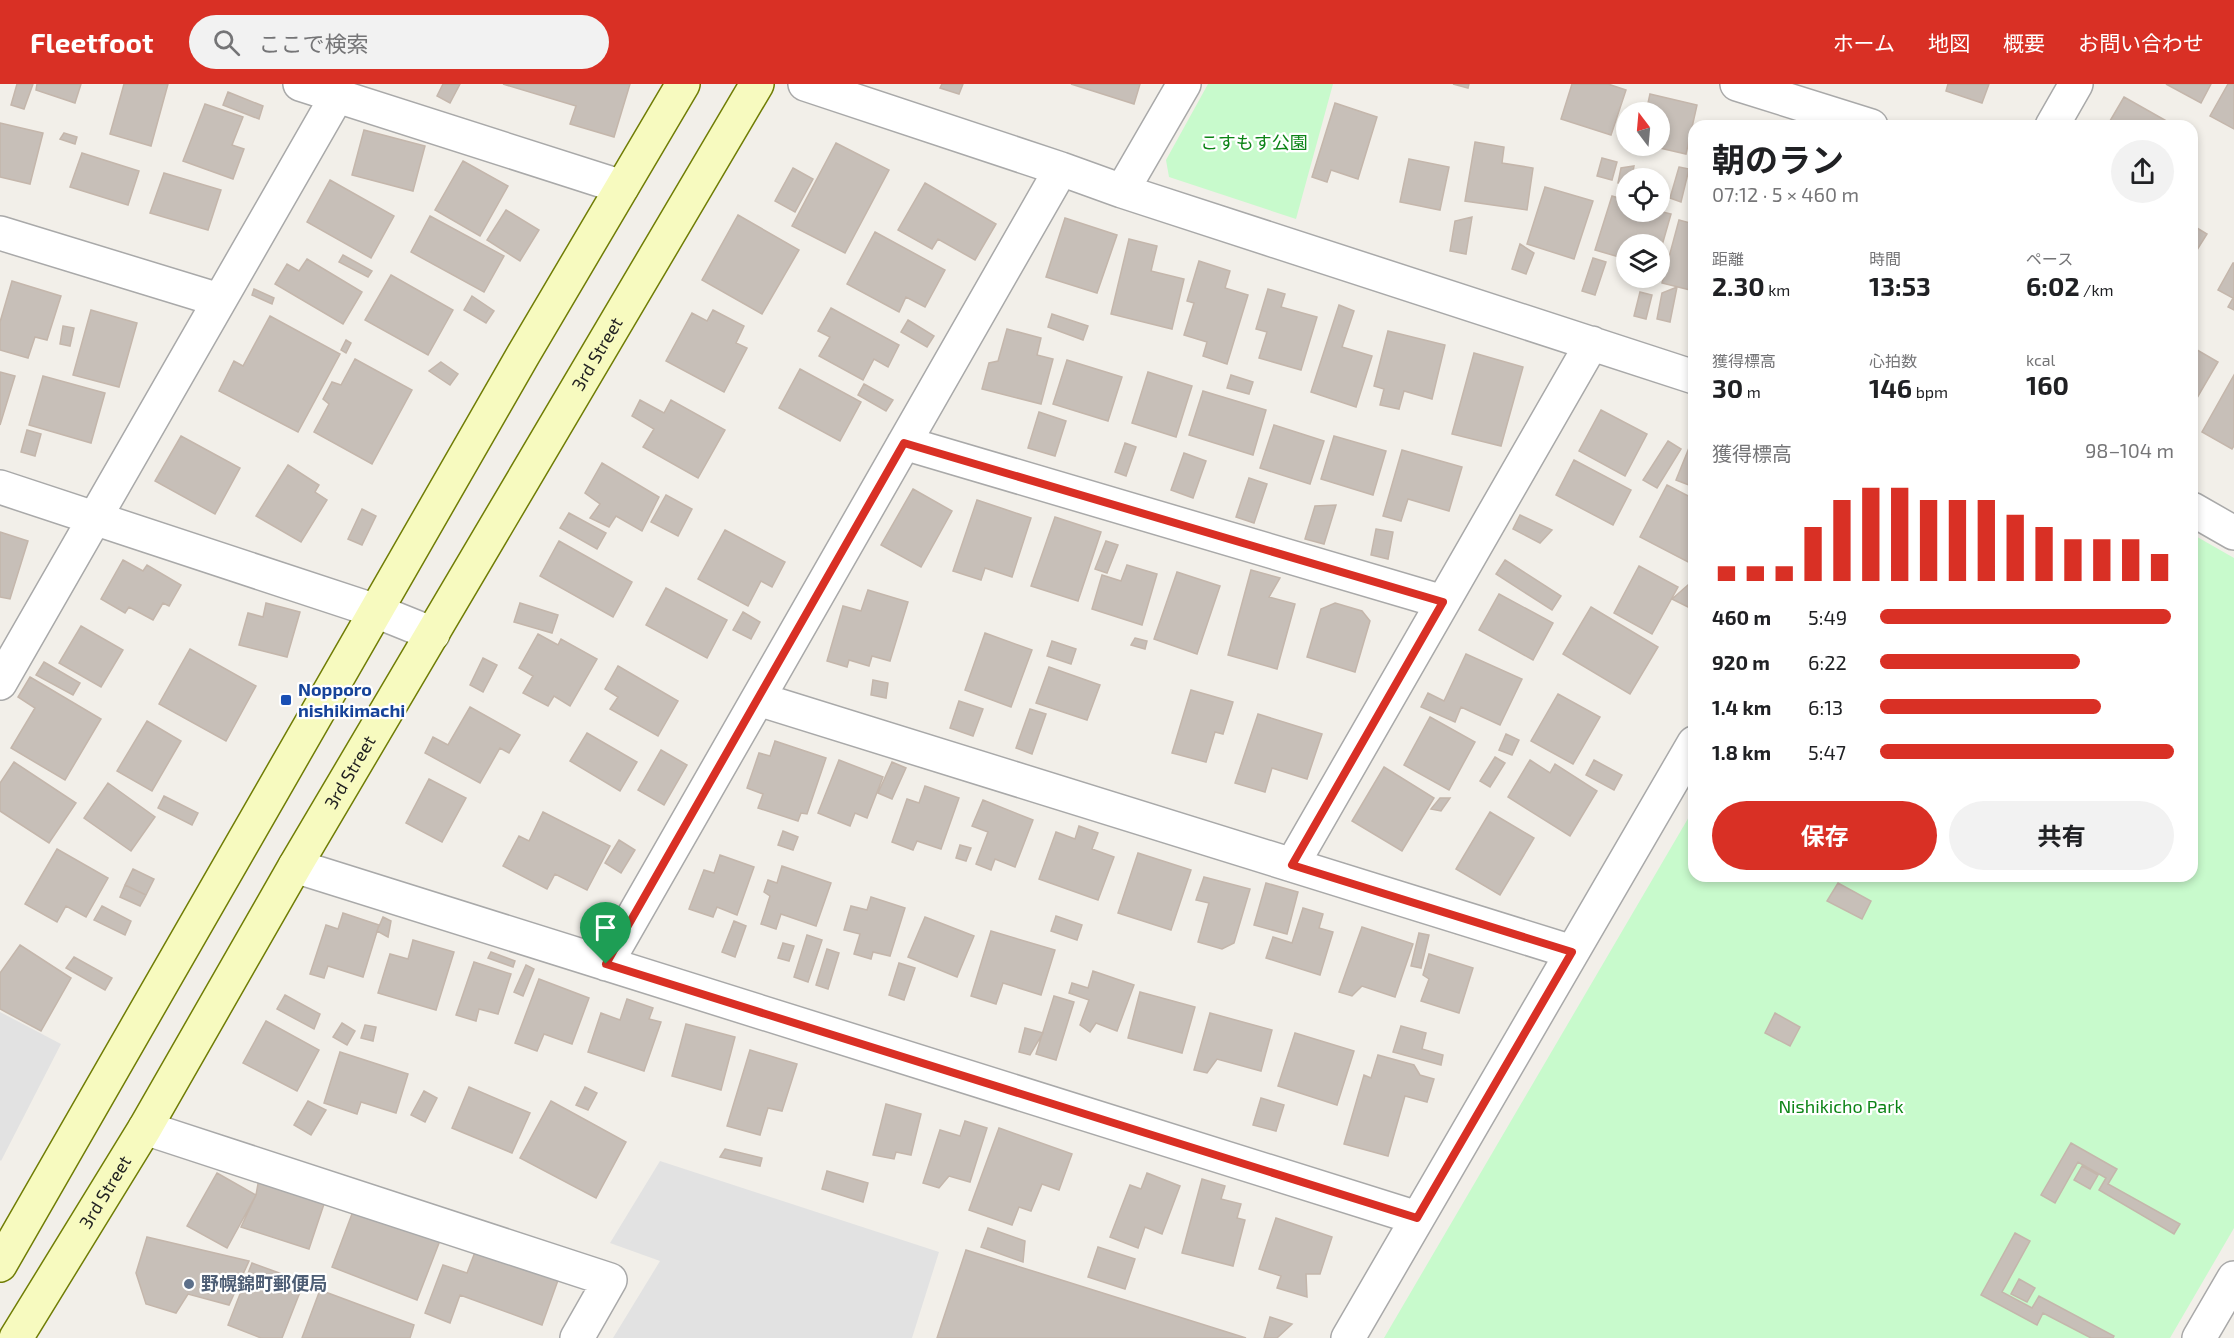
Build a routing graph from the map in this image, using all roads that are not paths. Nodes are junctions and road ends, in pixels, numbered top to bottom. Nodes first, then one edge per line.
1 (300, 84) edge
2 (683, 84) edge
3 (757, 84) edge
4 (806, 84) edge
5 (1184, 84) edge
6 (1737, 84) edge
7 (2076, 84) edge
8 (337, 96) junction
9 (1852, 120) edge
10 (2055, 120) edge
11 (1061, 169) junction
12 (622, 187) junction
13 (1122, 191) junction
14 (0, 233) edge
15 (219, 300) junction
16 (1592, 343) junction
17 (1688, 375) edge
18 (904, 443) junction
19 (0, 487) edge
20 (2198, 512) edge
21 (94, 518) junction
22 (2234, 532) edge
23 (1443, 602) junction
24 (376, 611) junction
25 (433, 634) junction
26 (0, 683) edge
27 (758, 699) junction
28 (1688, 753) edge
29 (1292, 865) junction
30 (295, 866) junction
31 (1572, 952) junction
32 (606, 964) junction
33 (145, 1128) junction
34 (1417, 1218) junction
35 (0, 1265) edge
36 (2232, 1284) edge
37 (15, 1335) edge
38 (576, 1338) edge
39 (1348, 1338) edge
40 (2199, 1338) edge

1 - 8 street
2 - 12 street
3 - 25 street, 3rd Street
4 - 11 street
5 - 13 street
6 - 9 street
7 - 10 street
8 - 12 street
8 - 15 street
11 - 13 street
11 - 18 street
12 - 24 street
13 - 16 street
14 - 15 street
15 - 21 street
16 - 17 street
16 - 23 street
18 - 23 street
18 - 27 street
19 - 21 street
20 - 22 street
21 - 24 street
21 - 26 street
23 - 29 street
24 - 25 street
24 - 35 street
25 - 30 street, 3rd Street
27 - 29 street
27 - 32 street
28 - 31 street
29 - 31 street
30 - 32 street
30 - 33 street, 3rd Street
31 - 34 street
32 - 34 street
33 - 37 street, 3rd Street
33 - 38 street
34 - 39 street
36 - 40 street

